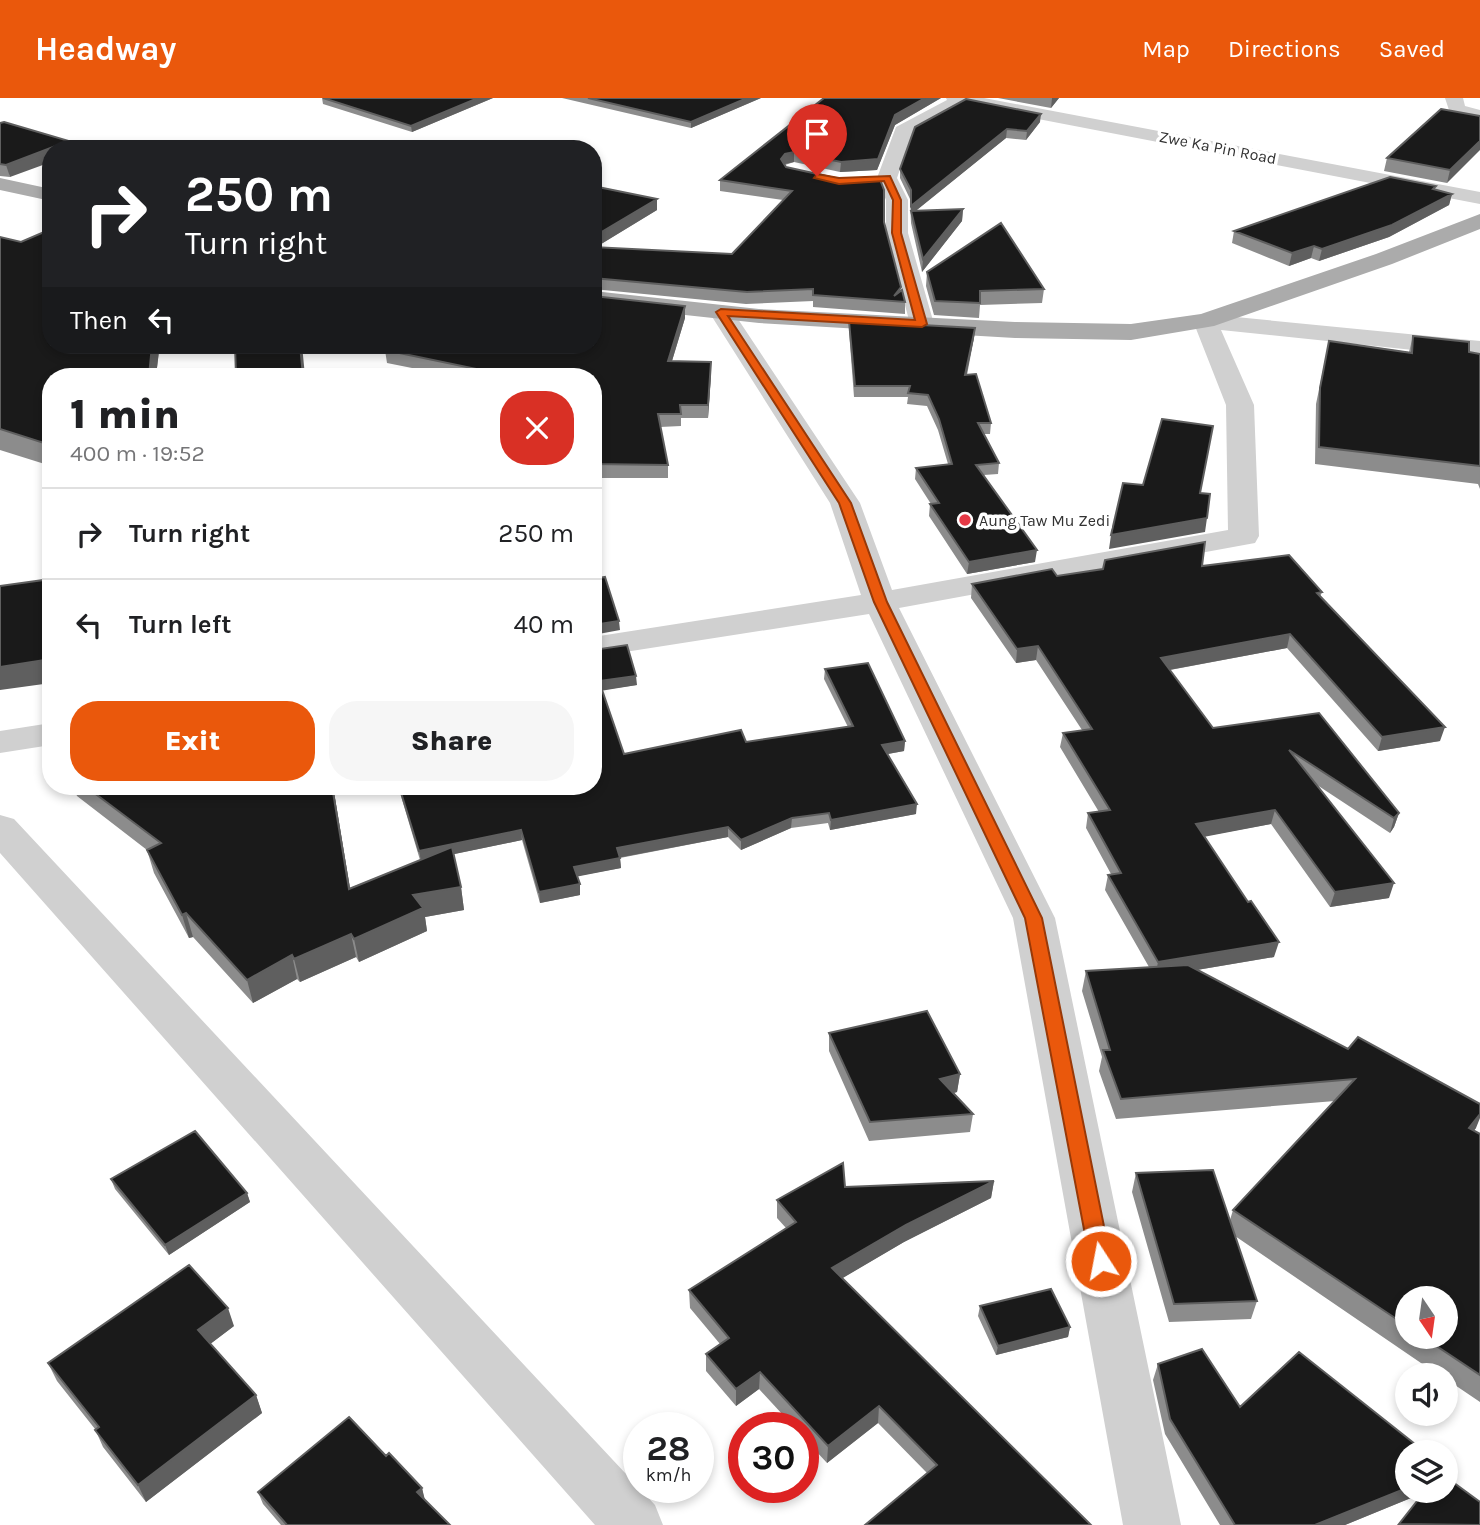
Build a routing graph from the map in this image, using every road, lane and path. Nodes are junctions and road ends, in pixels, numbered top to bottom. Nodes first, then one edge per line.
1 (1454, 98) edge
2 (959, 99) edge
3 (1480, 116) edge
4 (887, 178) junction
5 (863, 180) edge
6 (0, 184) edge
7 (42, 193) edge
8 (1480, 198) edge
9 (1480, 221) edge
10 (602, 299) edge
11 (721, 312) junction
12 (1205, 321) junction
13 (922, 324) junction
14 (1480, 349) edge
15 (880, 602) junction
16 (602, 647) edge
17 (42, 735) edge
18 (0, 742) edge
19 (0, 828) edge
20 (634, 1525) edge
21 (1152, 1525) edge

1 - 3 street
2 - 4 street
2 - 8 street, Zwe Ka Pin Road
4 - 5 street
4 - 13 street
6 - 7 main road
9 - 12 main road
10 - 11 main road
11 - 13 main road
11 - 15 street
12 - 13 main road
12 - 14 street
12 - 15 street
15 - 16 street
15 - 21 street
17 - 18 street
19 - 20 street

